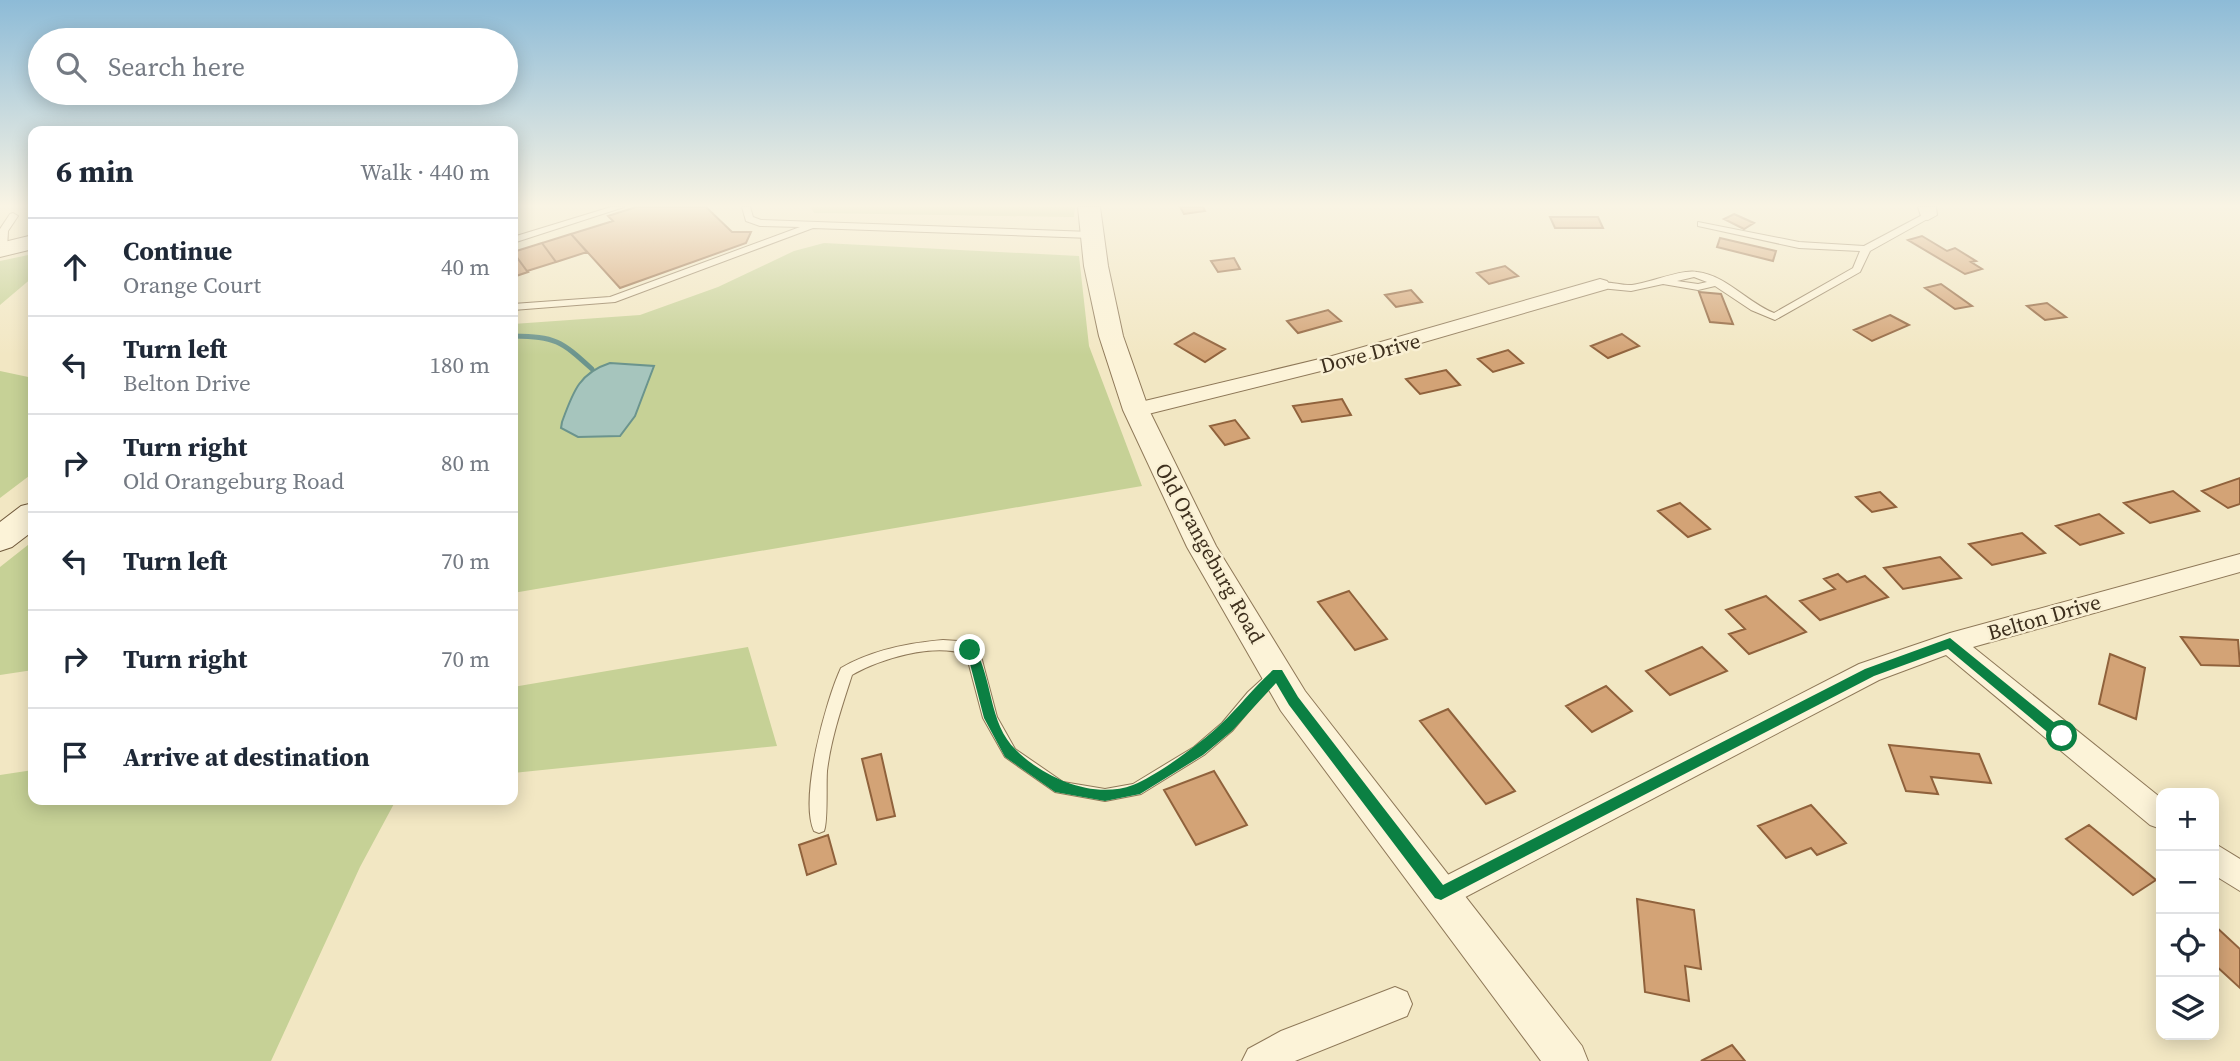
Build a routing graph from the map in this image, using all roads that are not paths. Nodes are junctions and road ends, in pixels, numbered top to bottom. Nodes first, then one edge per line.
1 (730, 257) edge
2 (1095, 257) edge
3 (1863, 257) edge
4 (1600, 285) joint
5 (518, 307) edge
6 (1136, 410) junction
7 (28, 518) edge
8 (0, 540) edge
9 (2240, 563) edge
10 (1950, 643) junction
11 (1277, 674) junction
12 (2156, 812) edge
13 (819, 827) dead end
14 (2219, 861) edge
15 (2240, 877) edge
16 (1441, 894) junction
17 (1395, 1004) dead end
18 (1260, 1061) edge
19 (1567, 1061) edge

1 - 5 lane
2 - 6 street, Old Orangeburg Road
3 - 4 lane
4 - 6 street, Dove Drive
6 - 11 street, Old Orangeburg Road
7 - 8 main road
9 - 10 street, Belton Drive
10 - 12 street
10 - 16 street, Belton Drive
11 - 13 lane
11 - 16 street, Old Orangeburg Road
14 - 15 street
16 - 19 street, Old Orangeburg Road
17 - 18 street

